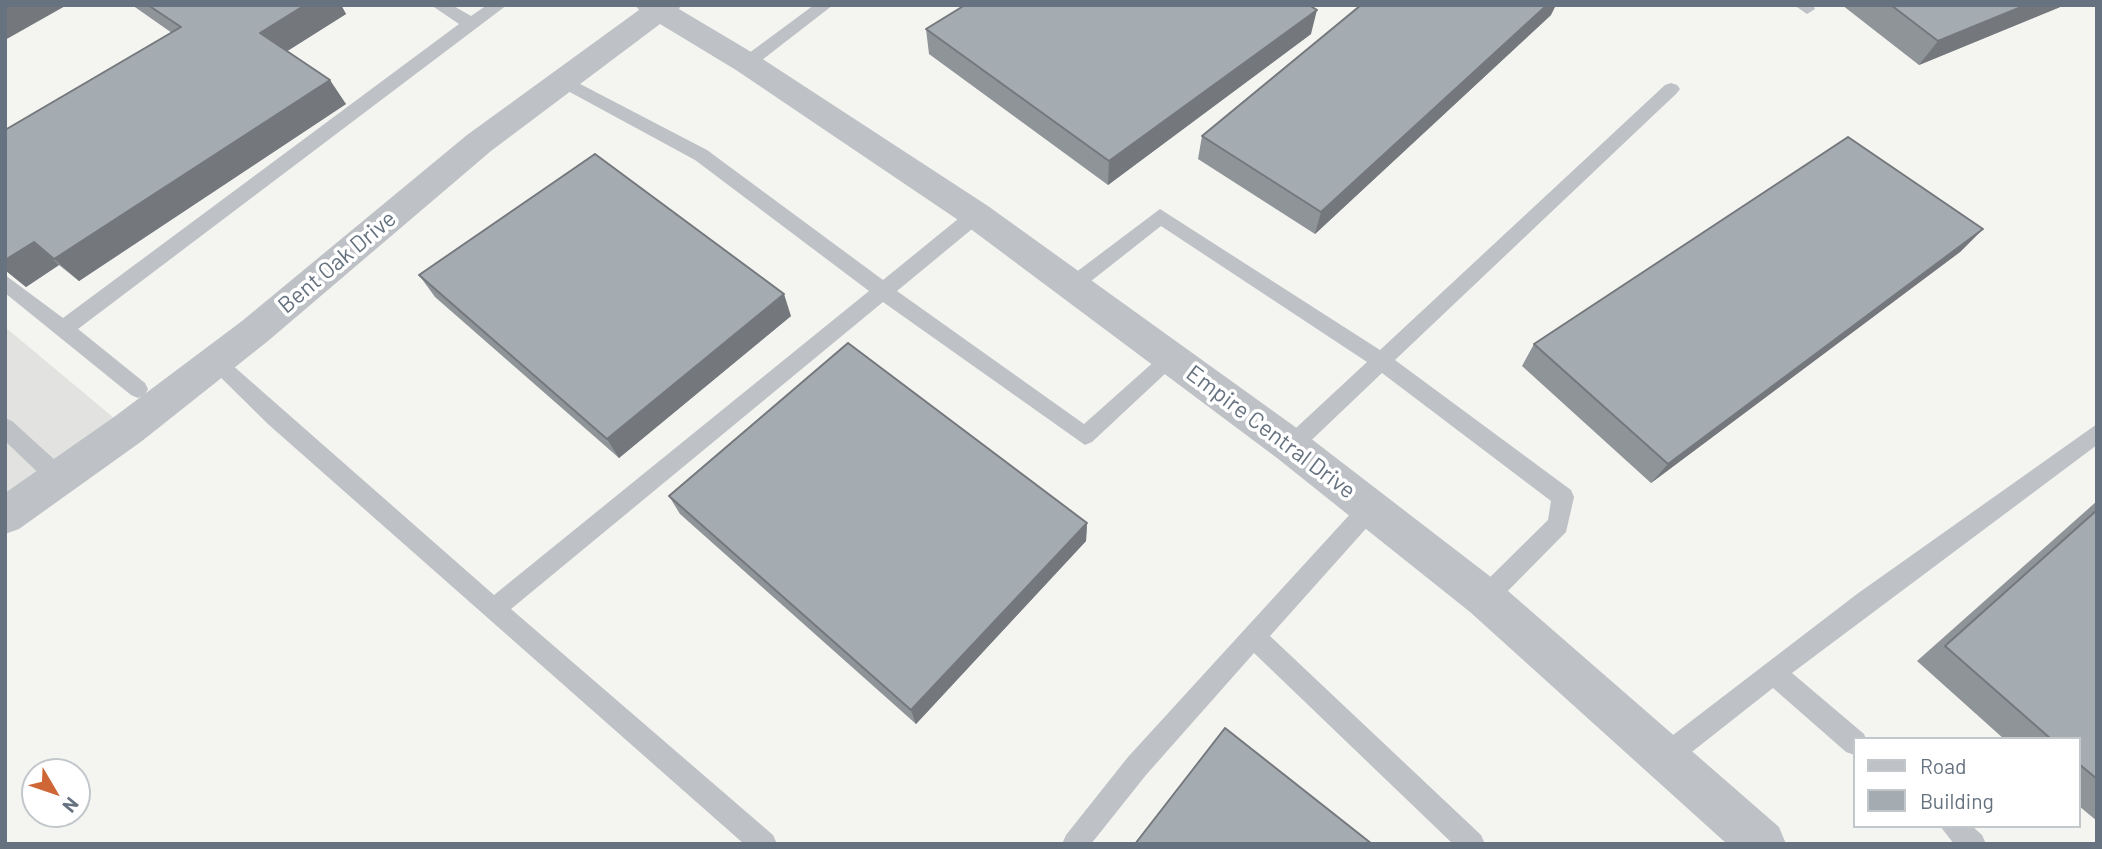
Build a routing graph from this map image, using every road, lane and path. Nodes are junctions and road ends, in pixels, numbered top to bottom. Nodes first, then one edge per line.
1 (439, 5) edge
2 (499, 5) edge
3 (825, 5) edge
4 (658, 7) edge
5 (471, 24) junction
6 (747, 63) junction
7 (561, 80) junction
8 (1671, 89) dead end
9 (976, 215) junction
10 (5, 282) edge
11 (1074, 284) junction
12 (884, 292) junction
13 (63, 329) junction
14 (1173, 357) junction
15 (1381, 361) junction
16 (215, 362) junction
17 (138, 389) dead end
18 (5, 427) edge
19 (2097, 433) edge
20 (1291, 446) junction
21 (59, 478) junction
22 (1371, 507) junction
23 (5, 516) edge
24 (1485, 598) junction
25 (494, 609) junction
26 (1254, 637) junction
27 (1774, 673) junction
28 (1854, 742) edge
29 (1665, 757) junction
30 (1955, 828) edge
31 (764, 844) edge
32 (1075, 844) edge
33 (1472, 844) edge
34 (1762, 844) edge
35 (1973, 844) edge

1 - 5 lane
2 - 5 lane
3 - 6 lane
4 - 6 street, Empire Central Drive
4 - 7 street, Bent Oak Drive
5 - 13 lane
6 - 9 street, Empire Central Drive
7 - 12 lane
7 - 16 street, Bent Oak Drive
8 - 15 lane
9 - 11 street, Empire Central Drive
9 - 12 lane
10 - 13 lane
11 - 14 street, Empire Central Drive
11 - 15 lane
12 - 14 lane
12 - 25 lane
13 - 17 lane
14 - 20 street, Empire Central Drive
15 - 20 lane
15 - 24 lane
16 - 21 street, Bent Oak Drive
16 - 25 lane
18 - 21 lane
19 - 27 lane
20 - 22 street, Empire Central Drive
21 - 23 street, Bent Oak Drive
22 - 24 street, Empire Central Drive
22 - 26 lane
24 - 29 street, Empire Central Drive
25 - 31 lane
26 - 32 lane
26 - 33 lane
27 - 28 lane
27 - 29 lane
29 - 34 street, Empire Central Drive
30 - 35 lane

